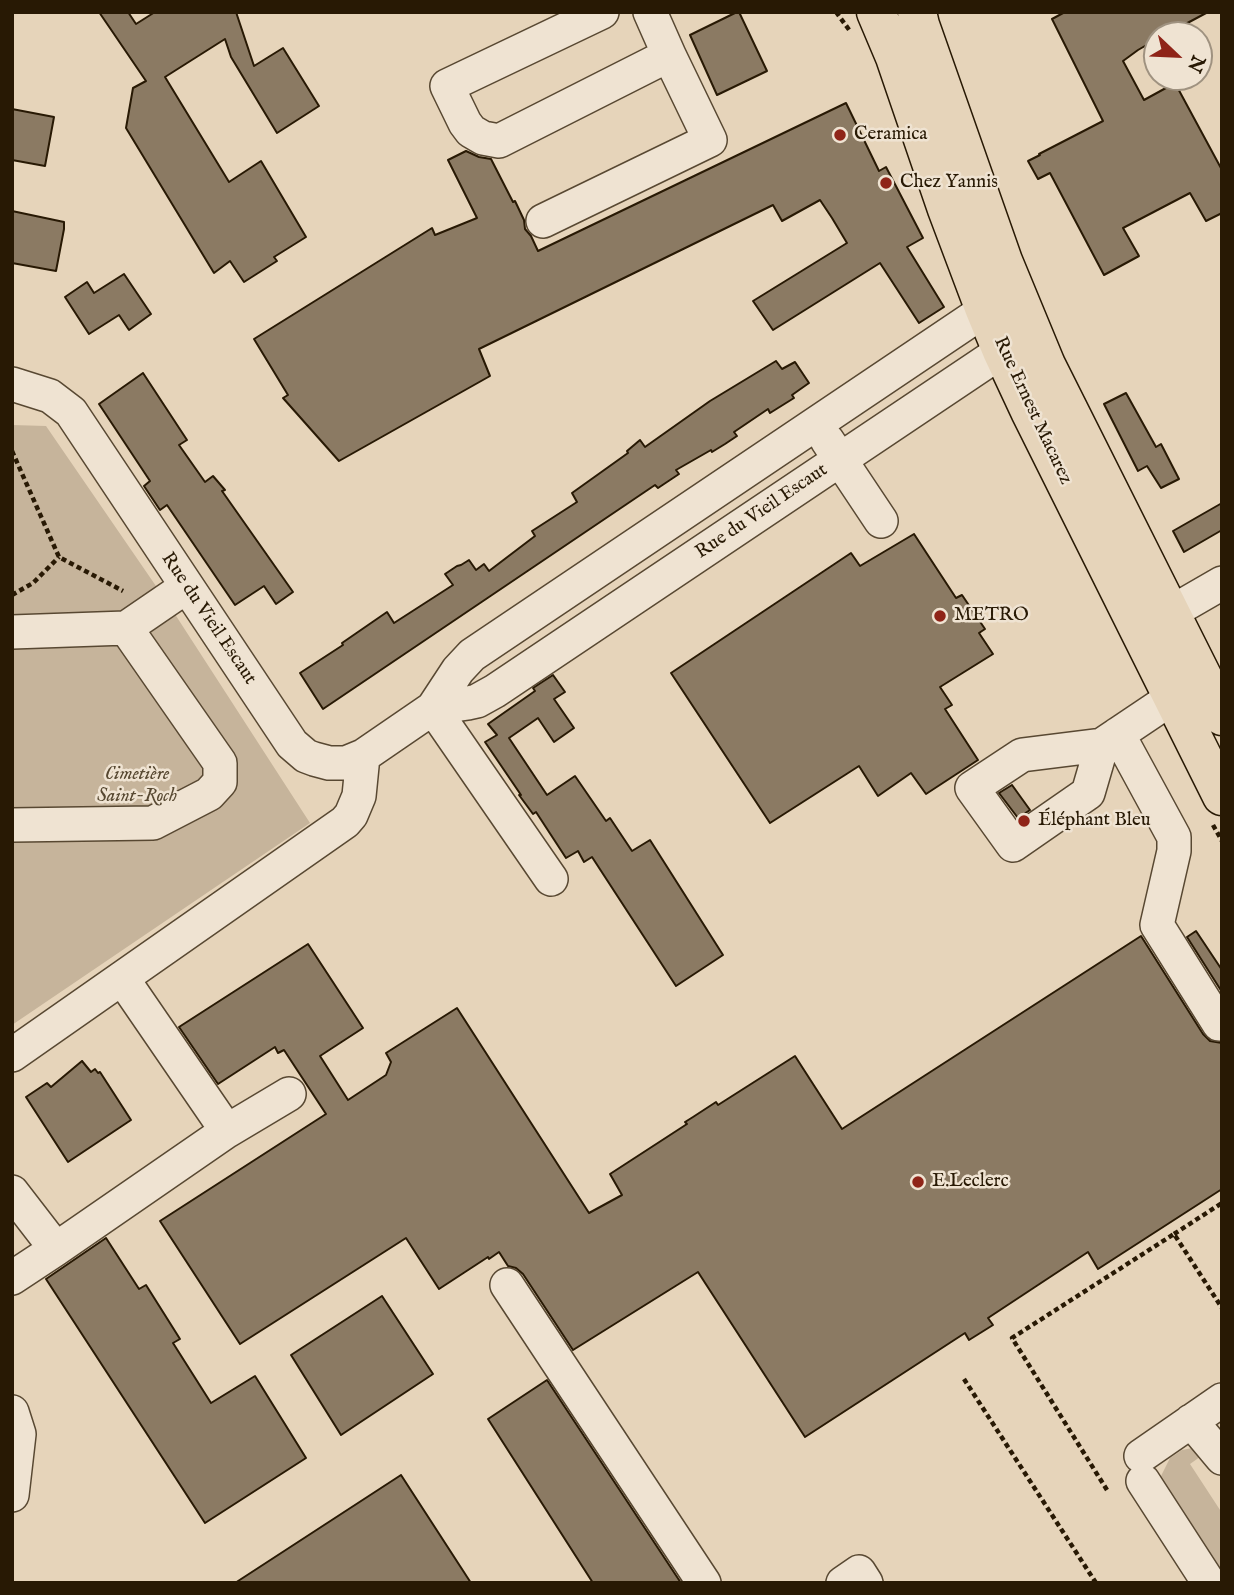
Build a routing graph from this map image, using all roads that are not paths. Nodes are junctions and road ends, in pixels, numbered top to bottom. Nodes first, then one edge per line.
1 (602, 12) edge
2 (650, 12) edge
3 (876, 12) edge
4 (917, 12) edge
5 (669, 55) junction
6 (543, 221) dead end
7 (985, 310) junction
8 (1002, 351) junction
9 (12, 384) edge
10 (816, 424) junction
11 (840, 460) junction
12 (881, 521) dead end
13 (1222, 583) edge
14 (186, 587) junction
15 (1170, 613) junction
16 (125, 628) junction
17 (12, 632) edge
18 (1172, 698) junction
19 (433, 708) junction
20 (1222, 716) edge
21 (363, 756) junction
22 (1222, 796) edge
23 (12, 825) edge
24 (551, 879) dead end
25 (122, 978) junction
26 (1222, 1024) edge
27 (12, 1055) edge
28 (289, 1094) dead end
29 (227, 1131) junction
30 (12, 1192) edge
31 (55, 1249) junction
32 (12, 1278) edge
33 (506, 1285) dead end
34 (1222, 1400) edge
35 (12, 1412) edge
36 (1191, 1421) junction
37 (1222, 1458) edge
38 (12, 1495) edge
39 (704, 1583) edge
40 (843, 1583) edge
41 (866, 1583) edge
42 (1209, 1583) edge

1 - 5 street
2 - 5 street
3 - 7 main road, Rue Ernest Macarez
4 - 15 main road, Rue Ernest Macarez
5 - 6 street
7 - 8 main road, Rue Ernest Macarez
7 - 10 street, Rue du Vieil Escaut
8 - 11 street, Rue du Vieil Escaut
8 - 18 main road, Rue Ernest Macarez
9 - 14 street, Rue du Vieil Escaut
10 - 11 street, Rue du Vieil Escaut
10 - 19 street, Rue du Vieil Escaut
11 - 12 street
11 - 19 street, Rue du Vieil Escaut
13 - 15 street
14 - 16 street
14 - 21 street, Rue du Vieil Escaut
15 - 20 main road, Rue Ernest Macarez
16 - 17 street
16 - 23 street
18 - 22 main road, Rue Ernest Macarez
18 - 26 street
19 - 21 street, Rue du Vieil Escaut
19 - 24 street
21 - 25 street
25 - 27 street
25 - 29 street
28 - 29 street
29 - 31 street
30 - 31 street
31 - 32 street
33 - 39 street
34 - 36 street
35 - 38 street
36 - 37 street
36 - 42 street
40 - 41 street

